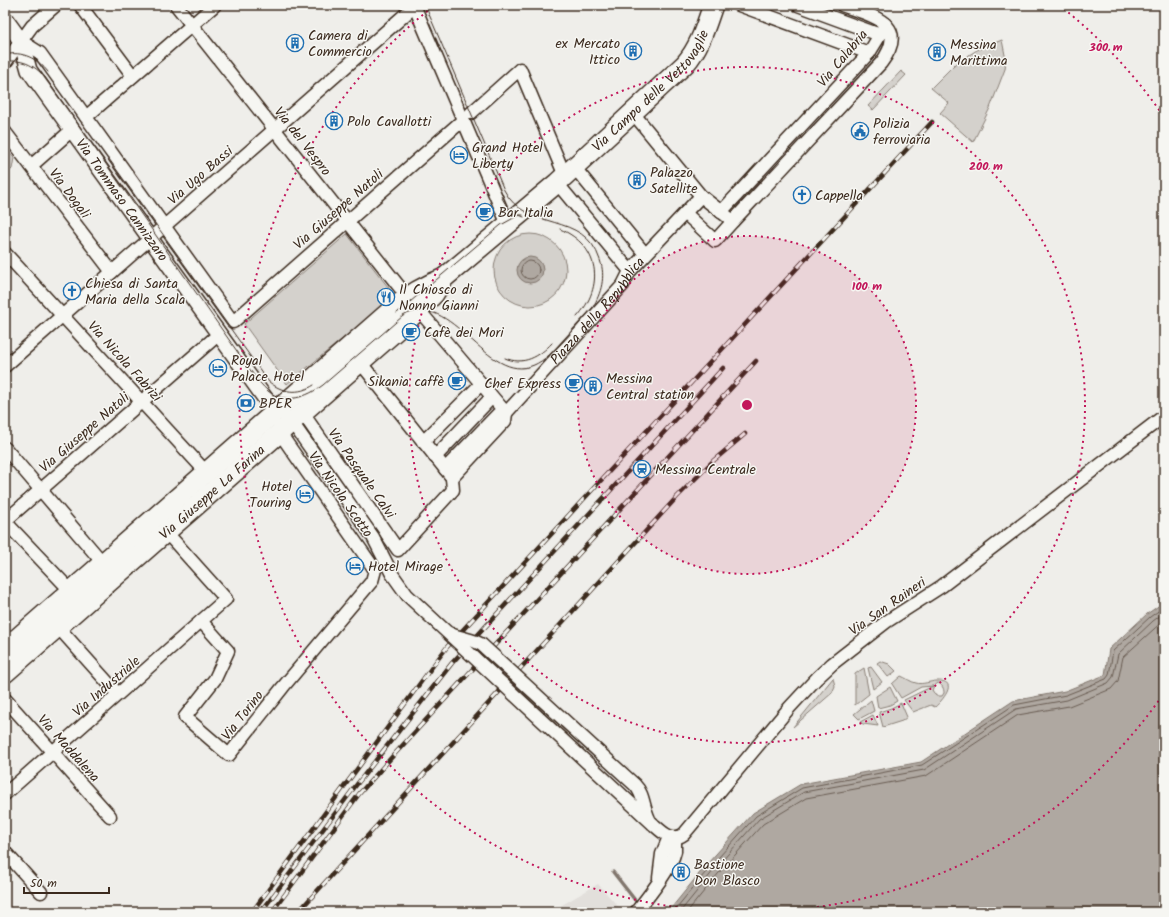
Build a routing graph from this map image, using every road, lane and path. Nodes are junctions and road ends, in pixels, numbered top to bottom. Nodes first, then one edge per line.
1 (56, 5) edge
2 (80, 5) edge
3 (176, 5) edge
4 (215, 5) edge
5 (414, 5) edge
6 (713, 5) edge
7 (739, 5) edge
8 (798, 5) edge
9 (842, 5) edge
10 (5, 19) edge
11 (885, 24) junction
12 (192, 25) junction
13 (880, 35) junction
14 (21, 41) junction
15 (869, 53) junction
16 (5, 64) edge
17 (133, 76) junction
18 (633, 113) junction
19 (467, 116) junction
20 (86, 117) junction
21 (73, 129) junction
22 (275, 129) junction
23 (5, 132) edge
24 (31, 166) junction
25 (566, 176) junction
26 (701, 196) junction
27 (721, 212) junction
28 (685, 213) junction
29 (347, 221) junction
30 (733, 222) junction
31 (508, 225) junction
32 (165, 226) junction
33 (151, 238) junction
34 (5, 253) edge
35 (645, 254) junction
36 (630, 271) junction
37 (112, 272) junction
38 (412, 303) junction
39 (63, 316) junction
40 (233, 322) joint
41 (219, 334) junction
42 (360, 362) junction
43 (5, 366) edge
44 (481, 384) junction
45 (492, 397) junction
46 (142, 402) junction
47 (274, 412) junction
48 (506, 413) junction
49 (1164, 416) edge
50 (291, 422) junction
51 (423, 442) junction
52 (5, 448) edge
53 (435, 457) junction
54 (206, 472) junction
55 (448, 474) junction
56 (40, 490) junction
57 (5, 522) edge
58 (166, 532) junction
59 (102, 563) junction
60 (374, 572) joint
61 (71, 591) junction
62 (201, 621) junction
63 (58, 627) junction
64 (445, 631) junction
65 (5, 649) edge
66 (5, 673) edge
67 (118, 694) junction
68 (5, 699) edge
69 (52, 752) junction
70 (5, 794) edge
71 (110, 816) dead end
72 (654, 826) junction
73 (672, 837) junction
74 (5, 852) edge
75 (41, 892) dead end
76 (636, 912) edge

1 - 14 street
2 - 17 street
3 - 12 street, Via del Vespro
4 - 12 street
5 - 19 street
5 - 22 street, Via Ugo Bassi
6 - 18 main road, Via Campo delle Vettovaglie
7 - 15 street
8 - 13 street
9 - 11 street
10 - 14 street, Via Tommaso Cannizzaro
11 - 13 street, Via Calabria
11 - 30 street, Via Calabria
12 - 17 street
12 - 22 street, Via del Vespro
13 - 15 street, Via Calabria
14 - 16 street
14 - 20 street, Via Tommaso Cannizzaro
14 - 21 street, Via Tommaso Cannizzaro
15 - 27 street, Via Calabria
17 - 20 street
18 - 25 main road, Via Campo delle Vettovaglie
18 - 26 street
19 - 25 street, Via Giuseppe Natoli
19 - 29 street, Via Giuseppe Natoli
19 - 31 street
20 - 32 street, Via Tommaso Cannizzaro
21 - 24 street
21 - 33 street, Via Tommaso Cannizzaro
22 - 29 street, Via del Vespro
22 - 32 street, Via Ugo Bassi
23 - 24 street, Via Dogali
24 - 37 street, Via Dogali
25 - 31 main road
25 - 35 street, Piazza della Repubblica
25 - 36 street
26 - 27 street
26 - 28 street
27 - 30 street
28 - 30 street, Via Calabria
28 - 35 street
29 - 38 street, Via del Vespro
29 - 40 street, Via Giuseppe Natoli
31 - 38 main road
32 - 33 street, Via Ugo Bassi
32 - 40 street, Via Tommaso Cannizzaro
33 - 37 street, Via Ugo Bassi
33 - 41 street, Via Tommaso Cannizzaro
34 - 39 street, Via Nicola Fabrizi
35 - 36 street, Piazza della Repubblica
36 - 48 street, Piazza della Repubblica
37 - 39 street, Via Ugo Bassi
38 - 42 main road, Via Giuseppe La Farina
38 - 44 street
38 - 47 main road, Via Giuseppe La Farina
39 - 43 street, Via Ugo Bassi
39 - 46 street, Via Nicola Fabrizi
41 - 46 street, Via Giuseppe Natoli
41 - 47 street, Via Tommaso Cannizzaro
42 - 50 main road, Via Giuseppe La Farina
42 - 51 street
44 - 45 street
44 - 51 street
45 - 48 street
45 - 53 street
46 - 54 street, Via Nicola Fabrizi
46 - 56 street, Via Giuseppe Natoli
47 - 50 street
47 - 54 main road, Via Giuseppe La Farina
48 - 55 street, Piazza della Repubblica
49 - 73 street, Via San Raineri
50 - 55 street, Via Pasquale Calvi
50 - 58 main road, Via Giuseppe La Farina
50 - 60 street, Via Nicola Scotto
50 - 64 street, bridge
51 - 53 street
52 - 56 street
53 - 55 street
54 - 59 main road, Via Giuseppe La Farina
56 - 57 street, Via Giuseppe Natoli
56 - 59 street
57 - 61 street
58 - 62 street, Via Industriale
58 - 63 main road, Via Giuseppe La Farina
59 - 61 main road, Via Giuseppe La Farina
60 - 62 street, Via Torino
61 - 65 main road, Via Giuseppe La Farina
62 - 67 street, Via Industriale
63 - 66 main road, Via Giuseppe La Farina
63 - 67 street
64 - 72 street, bridge
64 - 72 street, bridge
67 - 69 street, Via Industriale
68 - 69 street, Via Maddalena
69 - 70 street, Via Industriale
69 - 71 street, Via Maddalena
72 - 73 street
73 - 76 street
74 - 75 street

